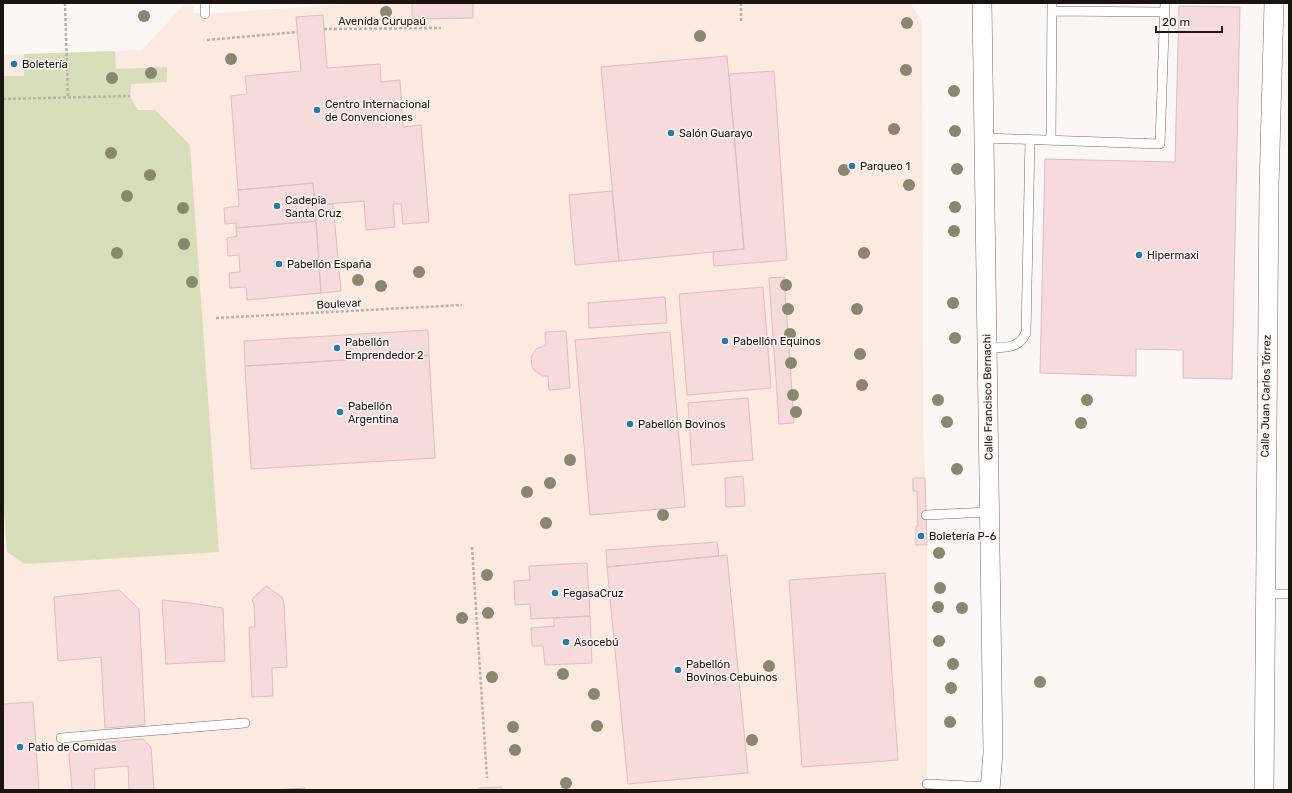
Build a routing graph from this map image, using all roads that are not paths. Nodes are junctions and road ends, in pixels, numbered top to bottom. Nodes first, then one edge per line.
1 (205, 3) edge
2 (982, 3) edge
3 (1274, 3) edge
4 (1052, 7) edge
5 (1165, 8) edge
6 (205, 14) dead end
7 (985, 138) junction
8 (1030, 139) junction
9 (1051, 140) junction
10 (987, 348) junction
11 (989, 512) junction
12 (926, 515) dead end
13 (1265, 594) junction
14 (1289, 594) edge
15 (245, 723) dead end
16 (60, 738) dead end
17 (928, 784) dead end
18 (990, 789) edge
19 (1264, 790) edge

1 - 6 lane
2 - 7 street, Calle Francisco Bernachi
3 - 13 street, Calle Juan Carlos Tórrez
4 - 5 lane
4 - 9 lane
5 - 9 lane
7 - 8 lane
7 - 10 street, Calle Francisco Bernachi
8 - 9 lane
8 - 10 lane
10 - 11 street, Calle Francisco Bernachi
11 - 12 lane
11 - 18 street, Calle Francisco Bernachi
13 - 14 lane
13 - 19 street, Calle Juan Carlos Tórrez
15 - 16 lane
17 - 18 lane

